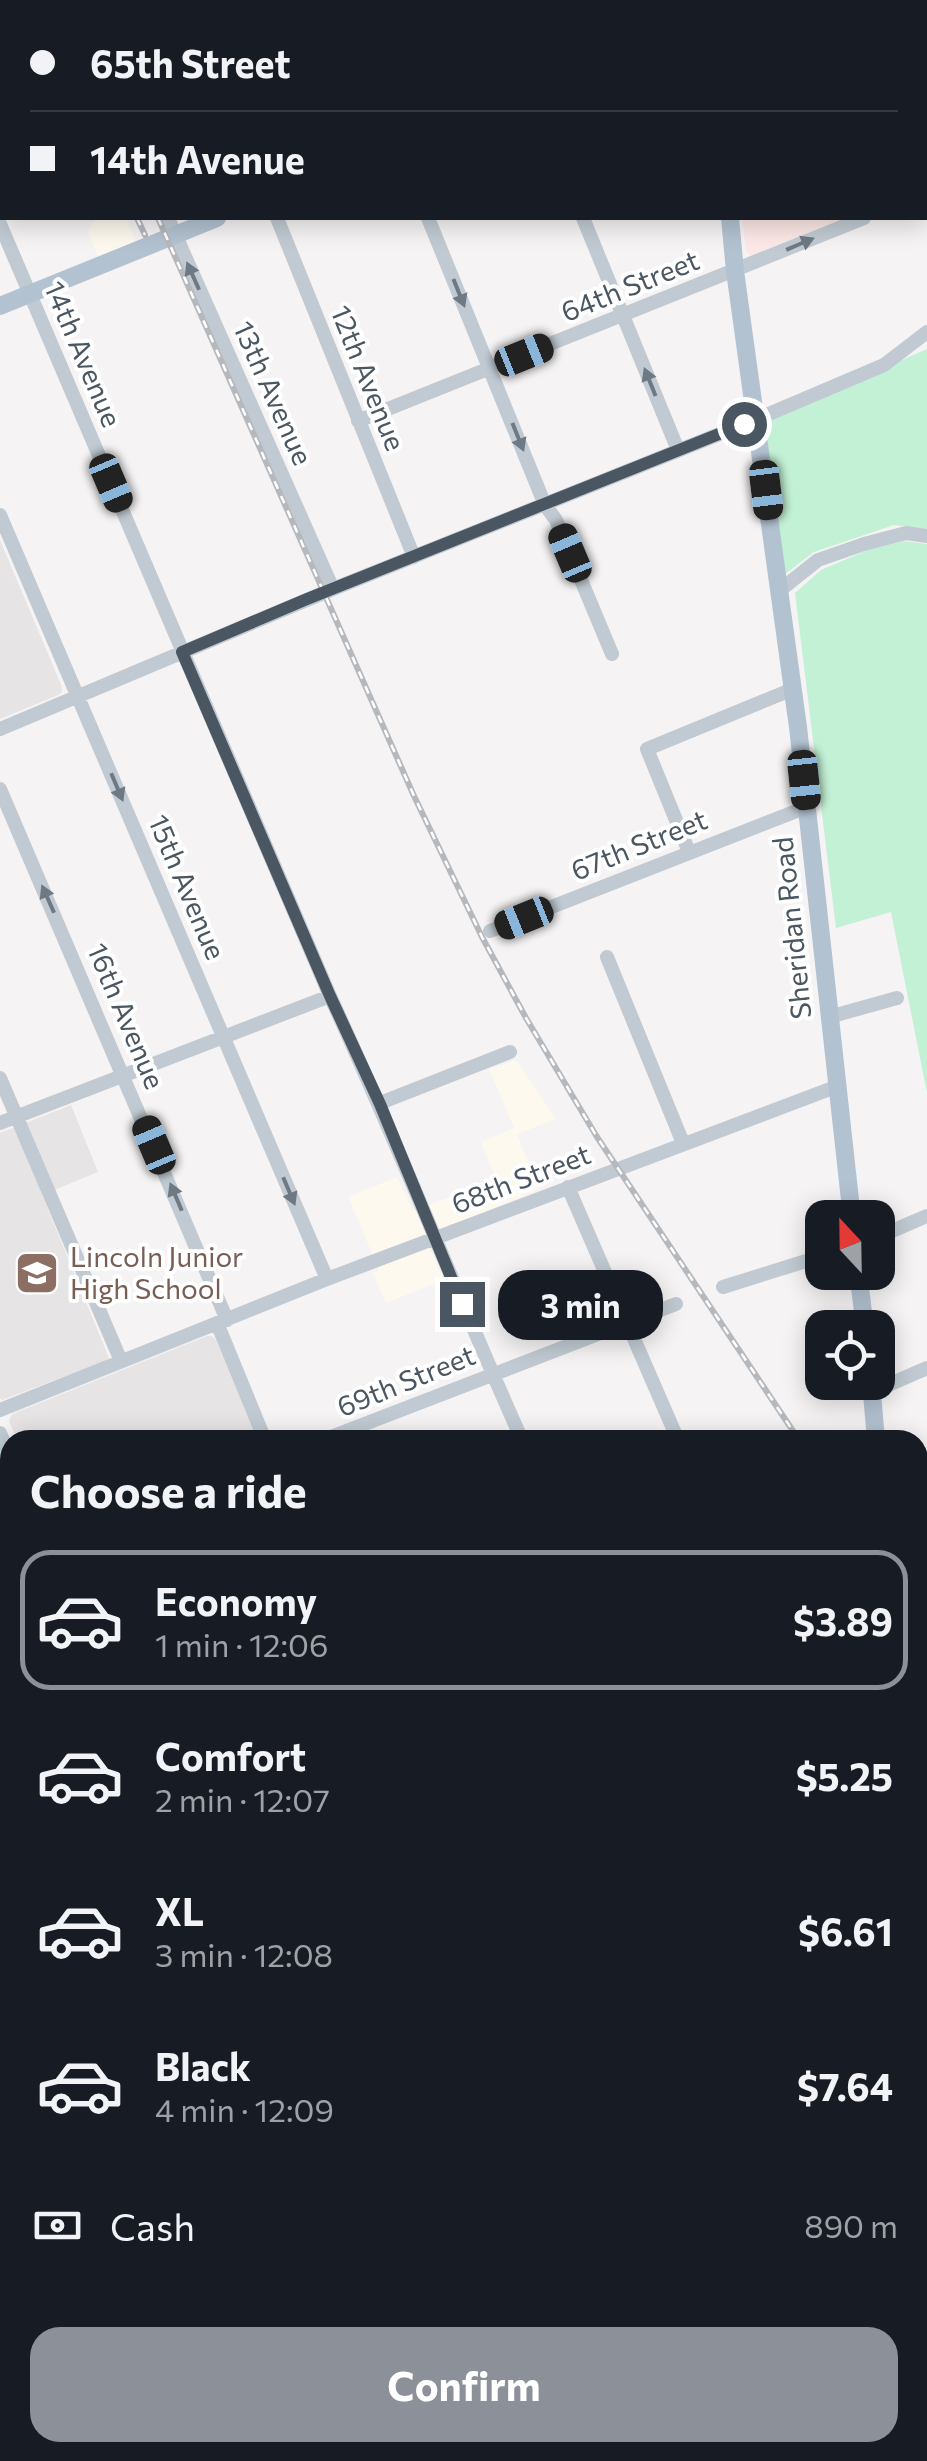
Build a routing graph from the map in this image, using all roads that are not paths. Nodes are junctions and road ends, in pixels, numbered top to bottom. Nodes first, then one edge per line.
1 (169, 220) edge
2 (212, 220) edge
3 (278, 220) edge
4 (429, 220) edge
5 (584, 220) edge
6 (730, 220) edge
7 (859, 220) edge
8 (0, 224) edge
9 (176, 236) junction
10 (735, 271) junction
11 (31, 294) junction
12 (0, 306) edge
13 (623, 315) junction
14 (0, 320) edge
15 (927, 332) edge
16 (490, 369) junction
17 (757, 419) junction
18 (358, 421) junction
19 (678, 450) junction
20 (545, 505) junction
21 (0, 515) edge
22 (927, 536) edge
23 (414, 556) junction
24 (333, 589) junction
25 (779, 590) junction
26 (182, 652) junction
27 (612, 654) dead end
28 (793, 688) junction
29 (78, 697) junction
30 (0, 729) edge
31 (0, 789) edge
32 (807, 807) junction
33 (689, 852) junction
34 (490, 932) dead end
35 (607, 957) dead end
36 (330, 996) junction
37 (897, 998) dead end
38 (830, 1017) junction
39 (223, 1037) junction
40 (510, 1052) dead end
41 (124, 1075) junction
42 (0, 1078) edge
43 (838, 1086) junction
44 (380, 1104) junction
45 (16, 1117) junction
46 (0, 1123) edge
47 (683, 1143) junction
48 (568, 1187) junction
49 (850, 1200) edge
50 (927, 1216) edge
51 (895, 1229) edge
52 (434, 1239) junction
53 (805, 1261) edge
54 (327, 1280) junction
55 (723, 1287) dead end
56 (676, 1304) dead end
57 (222, 1321) junction
58 (628, 1322) junction
59 (121, 1361) junction
60 (927, 1368) edge
61 (492, 1373) junction
62 (895, 1379) edge
63 (872, 1400) edge
64 (0, 1410) edge
65 (260, 1430) edge
66 (349, 1430) edge
67 (518, 1430) edge
68 (674, 1430) edge
69 (875, 1430) edge

1 - 9 street, 13th Avenue
2 - 9 main road
3 - 18 street, 12th Avenue
4 -> 16 street
5 - 13 street
6 - 10 main road, Sheridan Road
10 -> 7 street, 64th Street
8 - 11 street, 14th Avenue
9 - 11 main road
24 -> 9 street, 13th Avenue
10 - 13 street, 64th Street
10 - 17 main road, Sheridan Road
11 - 12 main road
11 - 14 main road
11 - 26 street, 14th Avenue
13 - 16 street, 64th Street
19 -> 13 street
15 - 17 street
16 - 18 street, 64th Street
16 -> 20 street
17 - 19 street
17 - 25 main road, Sheridan Road
18 - 23 street, 12th Avenue
19 - 20 street
20 - 23 street
20 - 27 street
21 - 29 street, 15th Avenue
22 - 25 street
23 - 24 street
24 - 26 street
25 - 28 main road, Sheridan Road
26 - 29 street
26 - 36 street, 14th Avenue
28 - 32 main road, Sheridan Road
28 - 33 street
29 - 30 street
29 -> 39 street, 15th Avenue
41 -> 31 street, 16th Avenue
32 - 33 street, 67th Street
32 - 38 main road, Sheridan Road
33 - 34 street, 67th Street
35 - 47 street
36 - 39 street
36 - 44 street, 14th Avenue
37 - 38 street
38 - 43 main road, Sheridan Road
39 - 41 street
39 -> 54 street, 15th Avenue
40 - 44 street
41 - 45 street
57 -> 41 street, 16th Avenue
42 - 45 street
43 - 47 street, 68th Street
43 - 49 main road, Sheridan Road
44 - 52 street, 14th Avenue
45 - 46 street
45 - 59 street
47 - 48 street, 68th Street
48 - 52 street, 68th Street
48 - 58 street
50 - 51 street
52 - 54 street, 68th Street
52 - 61 street, 14th Avenue
53 - 55 street
54 - 57 street, 68th Street
56 - 58 street, 69th Street
57 - 59 street, 68th Street
57 - 65 street, 16th Avenue
58 - 61 street, 69th Street
58 - 68 street
59 - 64 street, 68th Street
60 - 62 street
61 - 66 street, 69th Street
61 - 67 street, 14th Avenue
63 - 69 main road

